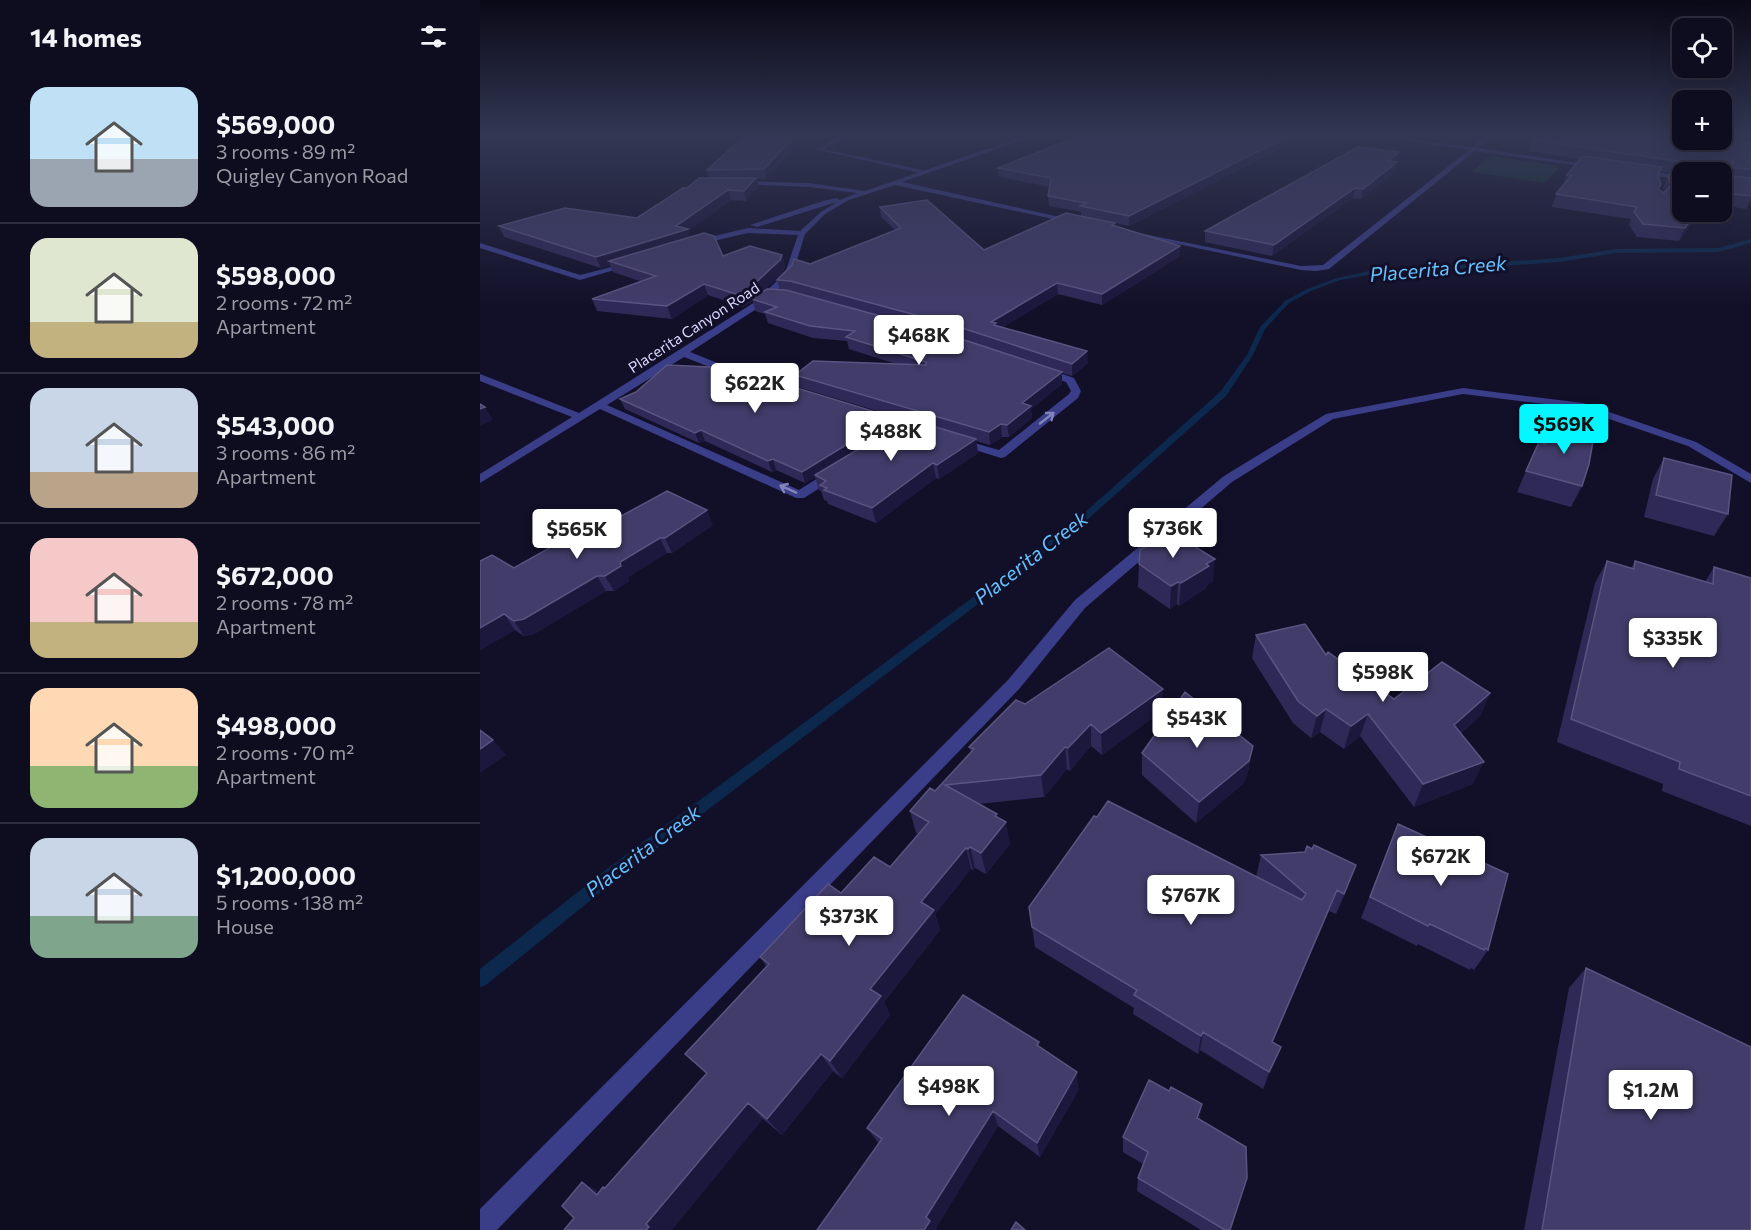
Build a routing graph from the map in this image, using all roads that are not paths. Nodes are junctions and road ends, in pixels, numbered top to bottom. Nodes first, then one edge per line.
1 (855, 191) edge
2 (871, 191) edge
3 (935, 191) edge
4 (1422, 191) edge
5 (866, 193) junction
6 (847, 200) junction
7 (1085, 224) edge
8 (740, 230) junction
9 (802, 233) junction
10 (1131, 234) edge
11 (480, 244) edge
12 (692, 244) edge
13 (636, 262) edge
14 (683, 354) junction
15 (1029, 366) edge
16 (480, 377) edge
17 (809, 396) edge
18 (599, 405) junction
19 (865, 413) edge
20 (578, 416) junction
21 (840, 470) edge
22 (480, 478) edge
23 (1751, 479) edge
24 (480, 1228) edge

1 - 5 street
2 - 5 street, Placerita Canyon Road
3 - 7 street
4 - 10 street
5 - 6 street, Placerita Canyon Road
6 - 8 street
6 - 9 street, Placerita Canyon Road
8 - 9 street
8 - 12 street
9 - 14 street, Placerita Canyon Road
11 - 13 street
14 - 17 street
14 - 18 street, Placerita Canyon Road
19 -> 15 street
16 - 20 street
18 - 20 street, Placerita Canyon Road
21 -> 18 street
20 - 22 street, Placerita Canyon Road
23 - 24 street

